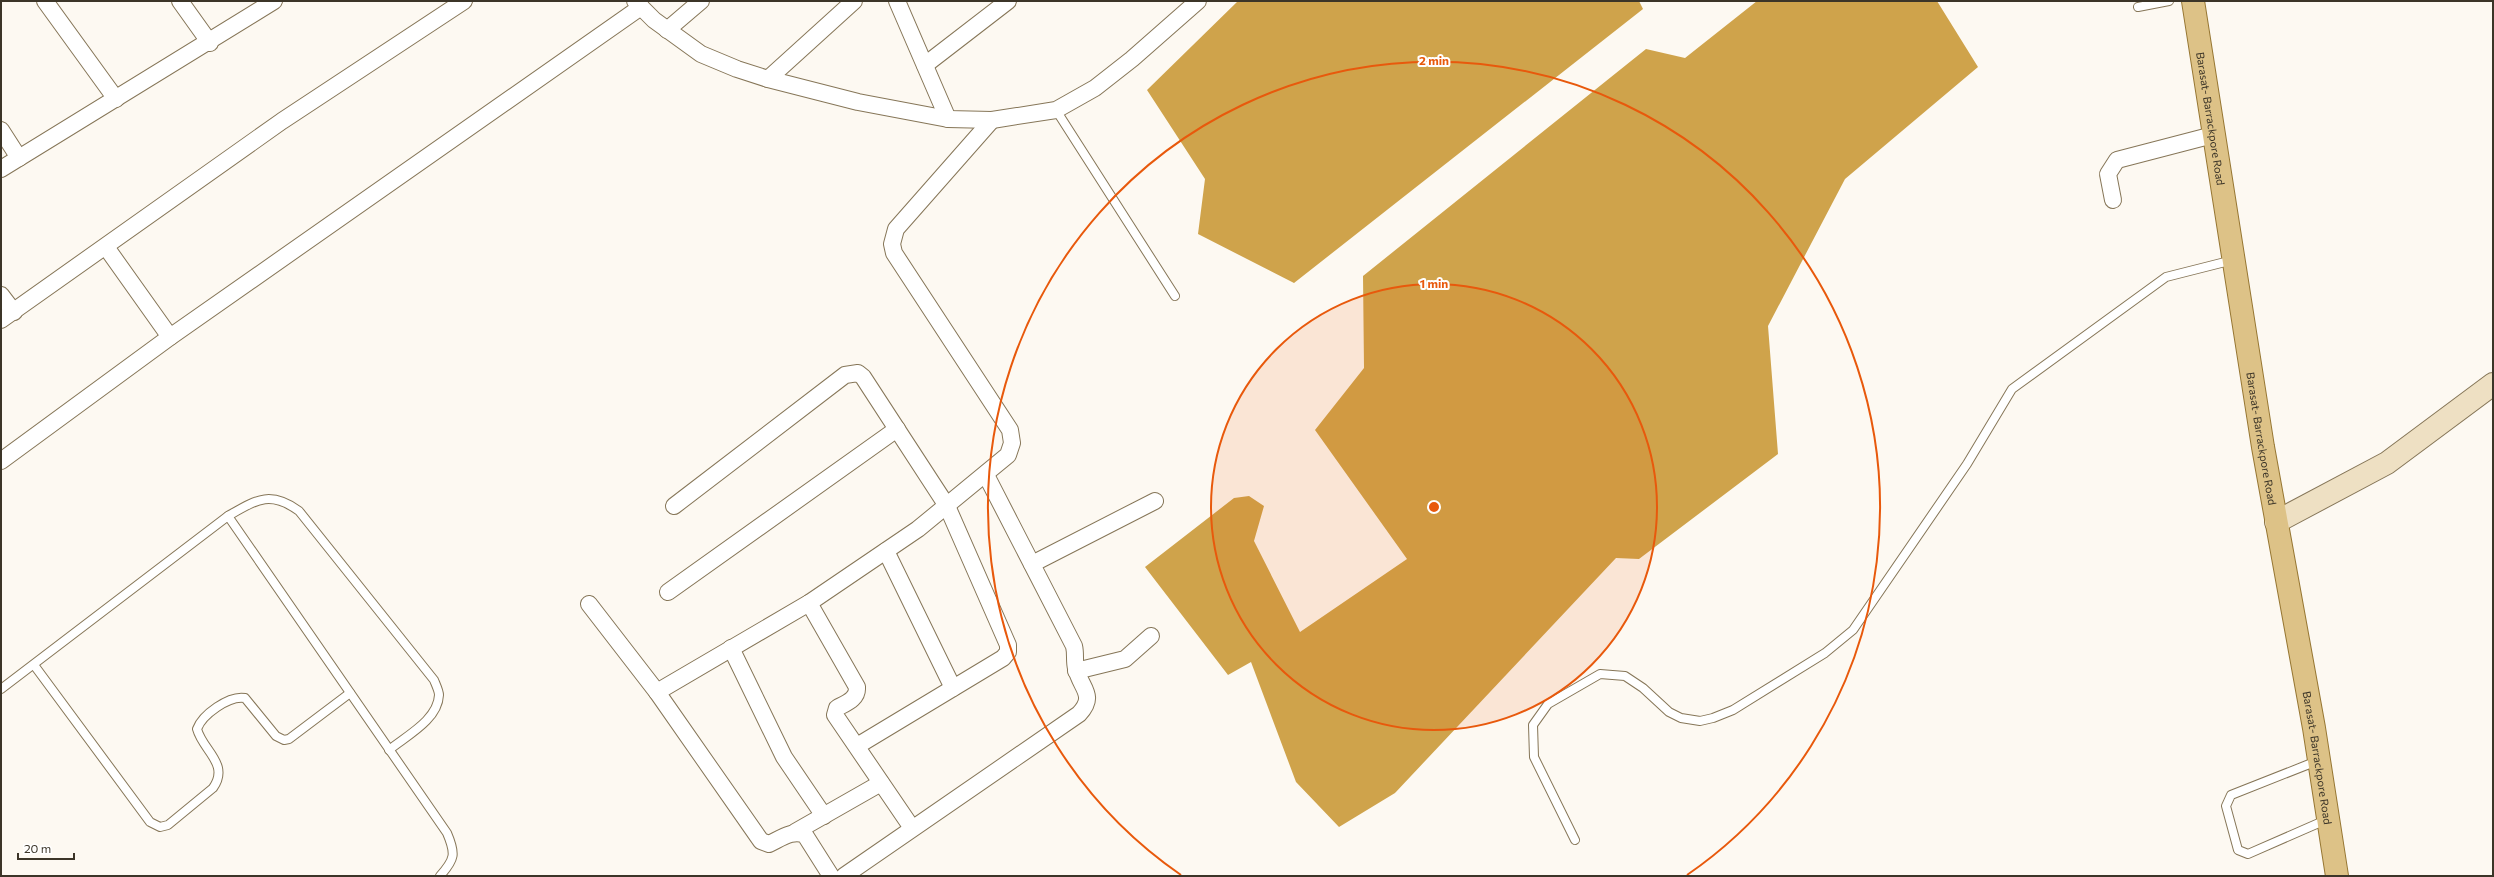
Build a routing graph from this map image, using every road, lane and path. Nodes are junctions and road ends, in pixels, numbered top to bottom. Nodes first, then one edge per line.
1 (46, 1) edge
2 (180, 1) edge
3 (274, 1) edge
4 (701, 1) edge
5 (854, 1) edge
6 (898, 1) edge
7 (1008, 1) edge
8 (1198, 1) edge
9 (2169, 1) edge
10 (2193, 1) edge
11 (462, 2) edge
12 (638, 4) edge
13 (2138, 7) dead end
14 (667, 30) junction
15 (210, 43) junction
16 (924, 65) junction
17 (768, 79) junction
18 (116, 99) junction
19 (1056, 110) junction
20 (948, 119) junction
21 (992, 120) junction
22 (1, 130) edge
23 (2213, 135) junction
24 (19, 158) junction
25 (1, 169) edge
26 (2113, 200) dead end
27 (106, 248) junction
28 (2233, 260) junction
29 (1, 295) edge
30 (1175, 296) dead end
31 (7, 316) edge
32 (170, 337) junction
33 (2493, 384) edge
34 (897, 429) junction
35 (1, 461) edge
36 (986, 475) junction
37 (1155, 501) dead end
38 (674, 506) dead end
39 (947, 506) junction
40 (228, 516) junction
41 (2276, 522) junction
42 (886, 551) junction
43 (1032, 564) junction
44 (668, 592) dead end
45 (809, 603) junction
46 (589, 604) dead end
47 (1151, 636) dead end
48 (732, 648) junction
49 (34, 665) junction
50 (1076, 671) junction
51 (953, 688) junction
52 (1, 689) edge
53 (657, 692) junction
54 (350, 693) junction
55 (857, 746) junction
56 (389, 750) junction
57 (2319, 761) junction
58 (881, 783) junction
59 (824, 816) junction
60 (2329, 819) junction
61 (912, 828) junction
62 (795, 832) junction
63 (1575, 840) dead end
64 (440, 876) edge
65 (831, 876) edge
66 (844, 876) edge
67 (2337, 876) edge

1 - 18 street
2 - 15 street
3 - 15 street
4 - 14 street
5 - 17 street
6 - 16 street
7 - 16 street
8 - 19 street
9 - 13 lane
10 - 23 main road, Barasat- Barrackpore Road
11 - 27 street
12 - 14 street
12 - 32 street
14 - 17 street
15 - 18 street
16 - 20 street
17 - 20 street
18 - 24 street
19 - 21 street
19 - 30 lane
20 - 21 street
21 - 36 street
22 - 24 street
23 - 26 street
23 - 28 main road, Barasat- Barrackpore Road
24 - 25 street
27 - 31 street
27 - 32 street
28 - 41 main road, Barasat- Barrackpore Road
28 - 63 lane
29 - 31 street
32 - 35 street
33 - 41 street
34 - 38 street
34 - 39 street
34 - 44 street
36 - 39 street
36 - 43 street
37 - 43 street
39 - 42 street
39 - 51 street
40 - 49 lane
40 - 54 lane
40 - 56 lane
41 - 57 main road, Barasat- Barrackpore Road
42 - 45 street
42 - 51 street
43 - 50 street
45 - 48 street
45 - 55 street
46 - 53 street
47 - 50 street
48 - 53 street
48 - 59 street
49 - 52 lane
49 - 54 lane
50 - 61 street
51 - 55 street
53 - 62 street
54 - 56 lane
55 - 58 street
56 - 64 lane
57 - 60 main road, Barasat- Barrackpore Road
57 - 60 lane
58 - 59 street
58 - 61 street
59 - 62 street
60 - 67 main road, Barasat- Barrackpore Road
61 - 66 street
62 - 65 street

